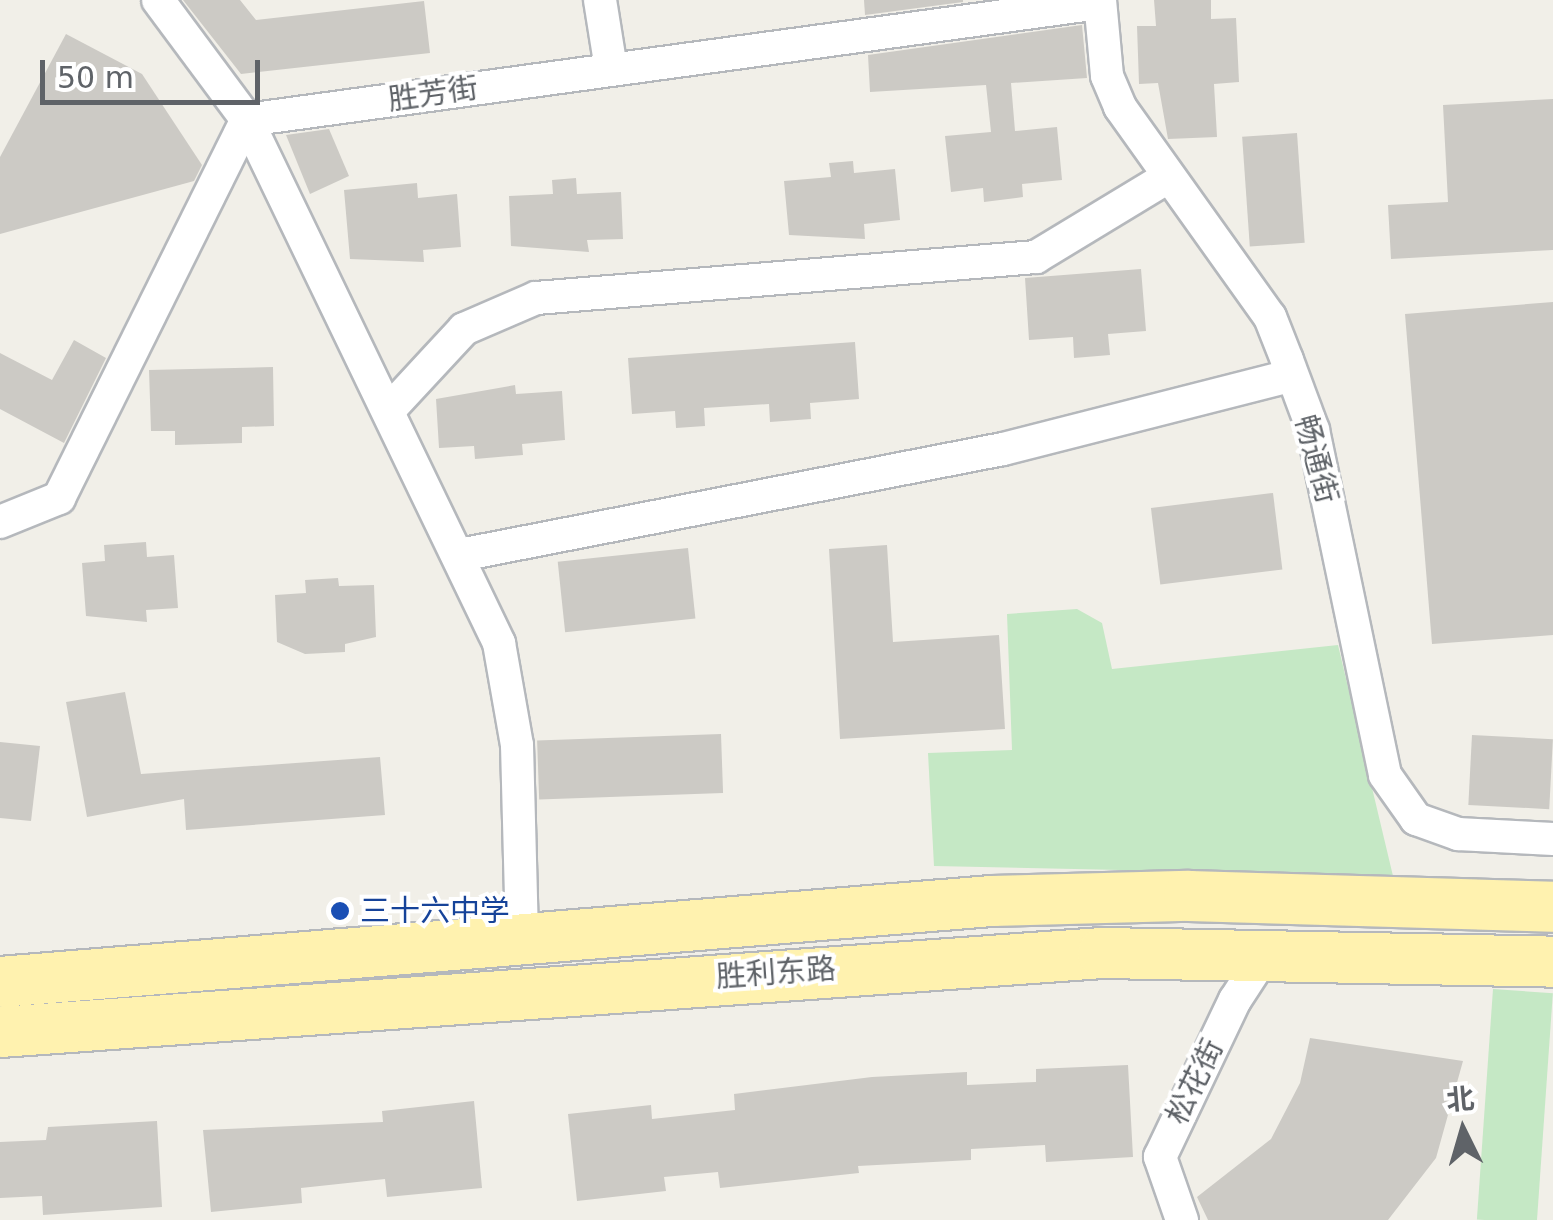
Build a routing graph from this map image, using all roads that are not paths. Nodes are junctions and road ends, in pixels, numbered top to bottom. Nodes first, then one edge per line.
1 (158, 0) edge
2 (600, 0) edge
3 (1100, 1) edge
4 (611, 69) junction
5 (247, 120) junction
6 (1168, 177) junction
7 (1290, 376) junction
8 (390, 409) junction
9 (0, 522) edge
10 (460, 555) junction
11 (1553, 839) edge
12 (1553, 908) edge
13 (522, 942) junction
14 (1268, 952) junction
15 (1553, 962) edge
16 (0, 982) edge
17 (0, 1032) edge
18 (1182, 1220) edge

1 - 5 street
2 - 4 street
3 - 4 street, 胜芳街
3 - 6 street, 畅通街
4 - 5 street, 胜芳街
5 - 8 street
5 - 9 street
6 - 7 street, 畅通街
6 - 8 street
7 - 10 street
7 - 11 street, 畅通街
8 - 10 street
10 - 13 street
12 - 13 main road
13 - 16 main road
14 - 15 main road, 胜利东路
14 - 17 main road, 胜利东路
14 - 18 street, 松花街

